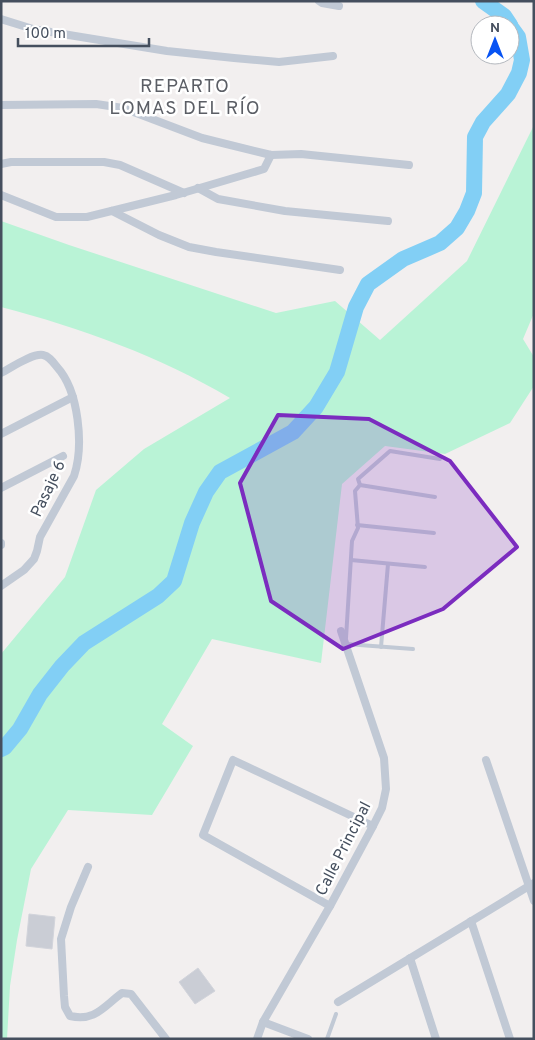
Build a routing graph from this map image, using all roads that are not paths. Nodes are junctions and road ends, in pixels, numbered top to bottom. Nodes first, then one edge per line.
1 (319, 1) edge
2 (339, 6) dead end
3 (1, 19) edge
4 (333, 56) dead end
5 (1, 105) edge
6 (270, 155) junction
7 (1, 164) edge
8 (409, 164) dead end
9 (198, 188) junction
10 (184, 193) junction
11 (1, 195) edge
12 (112, 211) junction
13 (388, 221) dead end
14 (340, 270) dead end
15 (1, 373) edge
16 (73, 397) junction
17 (1, 434) edge
18 (63, 456) dead end
19 (440, 459) dead end
20 (360, 485) junction
21 (1, 488) edge
22 (435, 497) dead end
23 (357, 525) junction
24 (434, 533) dead end
25 (351, 560) junction
26 (388, 564) junction
27 (425, 567) dead end
28 (1, 586) edge
29 (341, 631) dead end
30 (345, 644) junction
31 (381, 646) junction
32 (414, 649) dead end
33 (486, 760) dead end
34 (373, 826) junction
35 (88, 867) dead end
36 (531, 885) edge
37 (534, 901) edge
38 (330, 906) junction
39 (471, 921) junction
40 (410, 958) junction
41 (338, 1002) dead end
42 (336, 1014) dead end
43 (263, 1022) junction
44 (166, 1039) edge
45 (256, 1039) edge
46 (308, 1039) edge
47 (327, 1039) edge
48 (436, 1039) edge
49 (510, 1039) edge

1 - 2 street
3 - 4 street
5 - 6 street
6 - 8 street
6 - 9 street
7 - 10 street
9 - 10 street
9 - 13 street
10 - 12 street
11 - 12 street
12 - 14 street
15 - 16 street, Pasaje 6
16 - 17 street
16 - 28 street, Pasaje 6
18 - 21 street
19 - 20 lane
20 - 22 lane
20 - 23 lane
23 - 24 lane
23 - 25 lane
25 - 26 lane
25 - 30 lane
26 - 27 lane
26 - 31 lane
29 - 30 street, Calle Principal
30 - 31 lane
30 - 34 street, Calle Principal
31 - 32 lane
33 - 36 street
34 - 38 street, Calle Principal
34 - 38 street
35 - 44 street
36 - 37 street
36 - 39 street
38 - 43 street, Calle Principal
39 - 40 street
39 - 49 street
40 - 41 street
40 - 48 street
42 - 47 lane
43 - 45 street, Calle Principal
43 - 46 street

